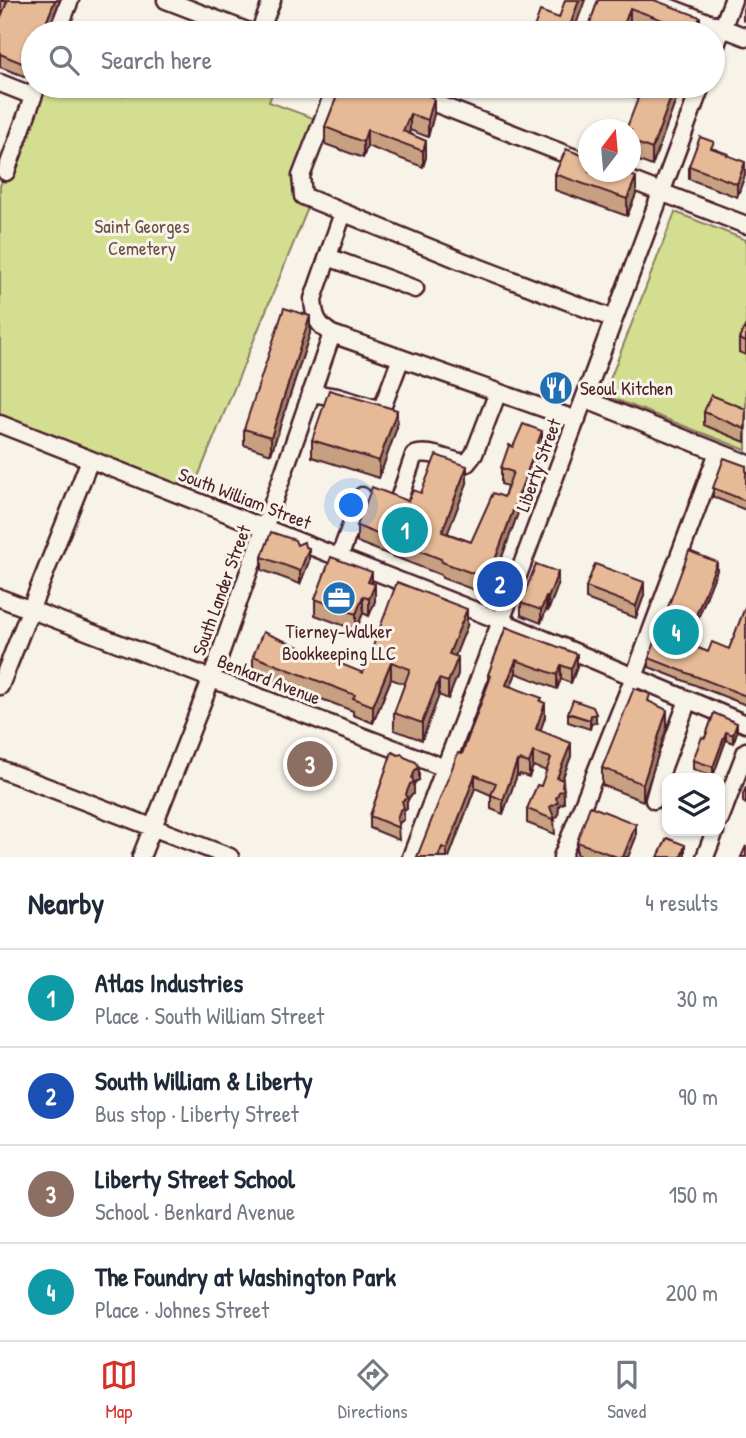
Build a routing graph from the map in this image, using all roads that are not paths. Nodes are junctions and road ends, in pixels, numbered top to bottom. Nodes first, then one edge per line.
1 (70, 0) edge
2 (166, 0) edge
3 (272, 0) edge
4 (650, 0) edge
5 (733, 0) edge
6 (62, 21) edge
7 (221, 21) edge
8 (264, 21) edge
9 (704, 21) edge
10 (725, 21) edge
11 (725, 29) edge
12 (746, 37) edge
13 (0, 83) edge
14 (21, 88) edge
15 (32, 98) edge
16 (331, 98) edge
17 (422, 98) edge
18 (697, 98) edge
19 (578, 159) edge
20 (6, 172) dead end
21 (636, 182) edge
22 (662, 192) junction
23 (344, 212) junction
24 (746, 225) edge
25 (328, 257) junction
26 (415, 289) dead end
27 (614, 319) junction
28 (332, 334) junction
29 (401, 358) junction
30 (498, 392) junction
31 (312, 393) junction
32 (584, 399) junction
33 (577, 420) junction
34 (0, 424) edge
35 (718, 452) junction
36 (90, 460) junction
37 (746, 463) edge
38 (362, 496) dead end
39 (400, 496) edge
40 (265, 528) junction
41 (340, 558) junction
42 (0, 598) edge
43 (30, 610) junction
44 (502, 621) junction
45 (634, 677) junction
46 (211, 680) junction
47 (0, 686) edge
48 (688, 700) junction
49 (746, 724) edge
50 (746, 751) edge
51 (445, 768) junction
52 (0, 769) edge
53 (654, 800) dead end
54 (725, 806) edge
55 (153, 828) junction
56 (713, 836) edge
57 (141, 857) edge
58 (230, 857) edge
59 (411, 857) edge
60 (562, 857) edge
61 (705, 857) edge

1 - 6 street
2 - 7 street
3 - 8 street
4 - 9 street
5 - 10 street
11 - 12 street
13 - 14 street
15 - 20 street
16 - 23 street
17 - 19 street
18 - 22 street, Liberty Street
21 - 22 street
22 - 24 street
22 - 27 street, Liberty Street
23 - 25 street
23 - 27 street
25 - 26 street
25 - 28 street
27 - 32 street, Liberty Street
28 - 29 street
28 - 31 street, South Lander Street
29 - 30 street
29 - 31 street
30 - 33 street
30 - 39 street
31 - 40 street, South Lander Street
32 - 33 street, Liberty Street
32 - 35 street
33 - 44 street, Liberty Street
34 - 36 street, South William Street
35 - 37 street
35 - 45 street
36 - 40 street, South William Street
36 - 43 street
38 - 41 street
40 - 41 street, South William Street
40 - 46 street, South Lander Street
41 - 44 street, South William Street
42 - 43 street, Benkard Avenue
43 - 46 street, Benkard Avenue
43 - 47 street
44 - 45 street, South William Street
44 - 51 street, Liberty Street
45 - 48 street, South William Street
45 - 60 street
46 - 51 street, Benkard Avenue
46 - 55 street, South Lander Street
48 - 49 street, South William Street
48 - 53 street
50 - 54 street
51 - 59 street, Liberty Street
52 - 55 street
55 - 57 street, South Lander Street
55 - 58 street
56 - 61 street

